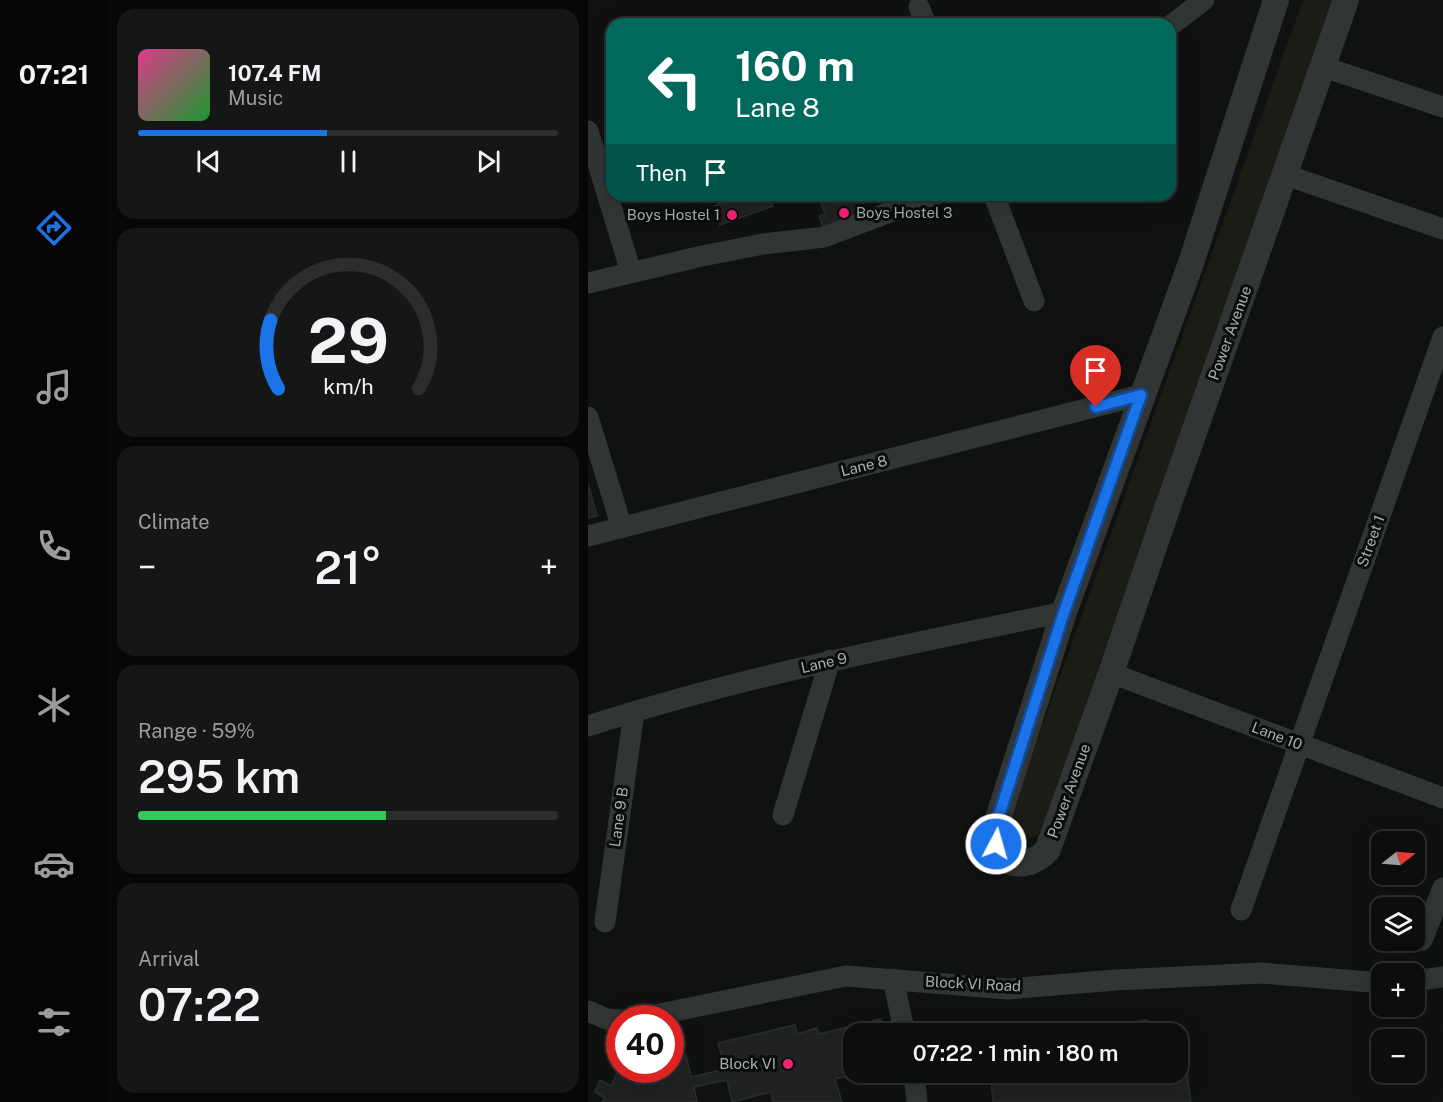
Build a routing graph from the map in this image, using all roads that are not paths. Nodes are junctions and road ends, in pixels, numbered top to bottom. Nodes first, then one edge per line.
1 (1204, 0) edge
2 (1276, 0) edge
3 (1346, 0) edge
4 (1176, 21) edge
5 (1324, 66) junction
6 (1443, 107) edge
7 (588, 131) edge
8 (1286, 175) junction
9 (606, 190) edge
10 (609, 201) edge
11 (919, 201) edge
12 (996, 201) edge
13 (1443, 229) edge
14 (631, 272) junction
15 (588, 283) edge
16 (1034, 301) dead end
17 (1443, 337) edge
18 (1141, 395) junction
19 (588, 417) edge
20 (622, 528) junction
21 (588, 536) edge
22 (1064, 612) junction
23 (830, 660) junction
24 (1112, 673) junction
25 (634, 712) junction
26 (588, 726) edge
27 (1298, 744) junction
28 (1443, 798) edge
29 (783, 814) dead end
30 (1443, 888) edge
31 (1241, 910) dead end
32 (605, 922) dead end
33 (1425, 933) edge
34 (1443, 977) edge
35 (893, 979) junction
36 (1425, 979) edge
37 (1371, 982) edge
38 (684, 1009) edge
39 (588, 1011) edge
40 (606, 1019) edge
41 (903, 1023) edge
42 (915, 1083) edge
43 (917, 1102) edge

1 - 4 street
2 - 18 street, Power Avenue
3 - 5 street, Power Avenue
5 - 6 street
5 - 8 street, Power Avenue
7 - 9 street
8 - 13 street
8 - 24 street, Power Avenue
10 - 14 street
11 - 14 street
12 - 16 street
14 - 15 street
17 - 27 street, Street 1
18 - 20 street, Lane 8
18 - 22 street, Power Avenue
19 - 20 street
20 - 21 street, Lane 8
22 - 23 street, Lane 9
22 - 24 street, Power Avenue
23 - 25 street, Lane 9
23 - 29 street
24 - 27 street, Lane 10
25 - 26 street, Lane 9
25 - 32 street, Lane 9 B
27 - 28 street, Lane 10
27 - 31 street, Street 1
30 - 33 street
34 - 36 street
35 - 37 street, Block VI Road
35 - 38 street, Block VI Road
35 - 41 street
39 - 40 street
42 - 43 street

